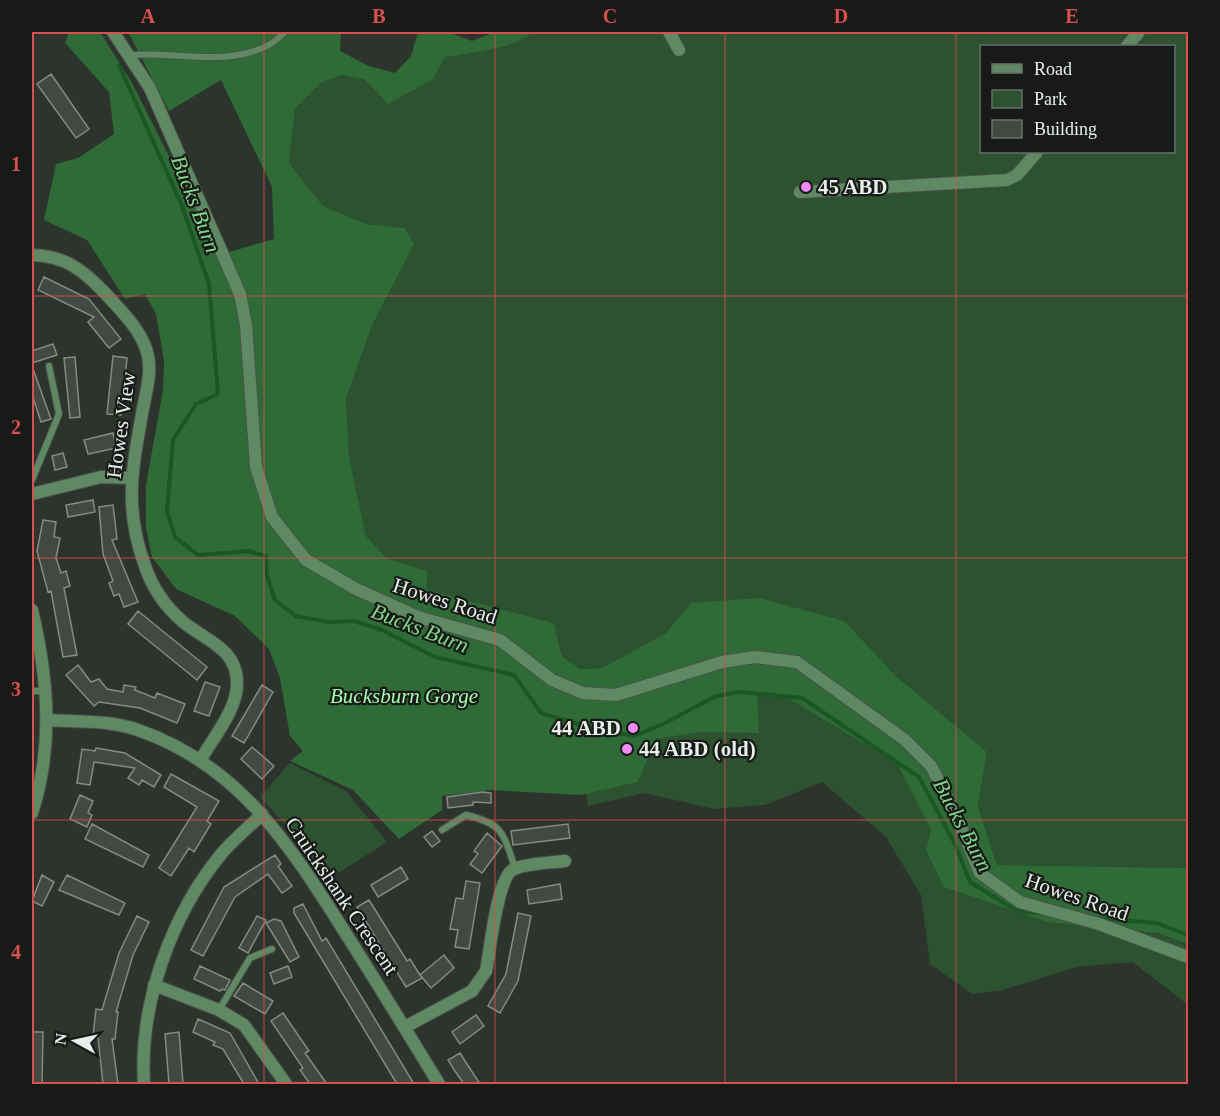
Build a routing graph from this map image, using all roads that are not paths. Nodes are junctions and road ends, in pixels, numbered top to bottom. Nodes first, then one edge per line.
1 (113, 32) edge
2 (285, 32) edge
3 (669, 32) edge
4 (1139, 32) edge
5 (1127, 45) edge
6 (679, 50) dead end
7 (129, 55) junction
8 (1036, 153) edge
9 (800, 192) dead end
10 (32, 255) edge
11 (49, 366) dead end
12 (130, 478) junction
13 (32, 488) edge
14 (32, 610) edge
15 (32, 691) edge
16 (46, 691) junction
17 (48, 720) junction
18 (201, 759) junction
19 (32, 813) edge
20 (262, 814) junction
21 (442, 830) dead end
22 (565, 861) dead end
23 (515, 868) junction
24 (272, 949) dead end
25 (1188, 957) edge
26 (154, 985) junction
27 (219, 1011) junction
28 (405, 1027) junction
29 (144, 1084) edge
30 (285, 1084) edge
31 (439, 1084) edge

1 - 7 street, Howes Road
2 - 7 lane
3 - 6 street
4 - 5 street
7 - 25 street, Howes Road
8 - 9 street
10 - 12 street, Howes View
11 - 13 lane
12 - 13 street
12 - 18 street, Howes View
14 - 16 street
15 - 16 lane
16 - 17 street
17 - 18 street, Cruickshank Crescent
17 - 19 street
18 - 20 street, Cruickshank Crescent
20 - 26 street
20 - 28 street, Cruickshank Crescent
21 - 23 lane
22 - 23 street
23 - 28 street
24 - 27 lane
26 - 27 street
26 - 29 street
27 - 30 street
28 - 31 street, Cruickshank Crescent

